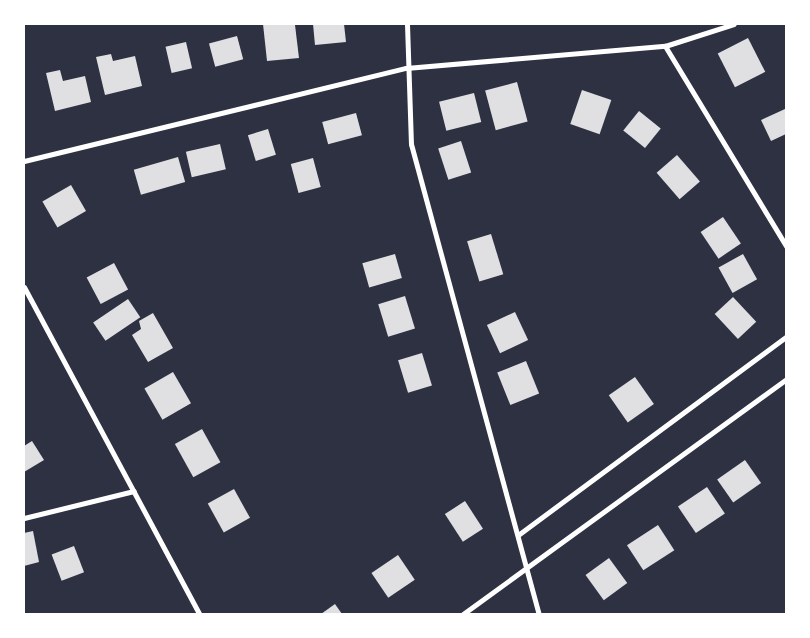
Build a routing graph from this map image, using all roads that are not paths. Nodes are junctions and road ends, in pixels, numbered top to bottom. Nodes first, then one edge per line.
1 (407, 24) edge
2 (734, 24) edge
3 (665, 46) junction
4 (406, 68) junction
5 (24, 160) edge
6 (786, 246) edge
7 (24, 287) edge
8 (786, 337) edge
9 (786, 379) edge
10 (134, 492) junction
11 (24, 518) edge
12 (518, 535) junction
13 (527, 570) junction
14 (199, 614) edge
15 (463, 614) edge
16 (539, 614) edge

1 - 4 street
2 - 3 street
3 - 4 street
3 - 6 street
4 - 5 street
4 - 12 street
7 - 10 street
8 - 12 street
9 - 13 street
10 - 11 street
10 - 14 street
12 - 13 street
13 - 15 street
13 - 16 street

